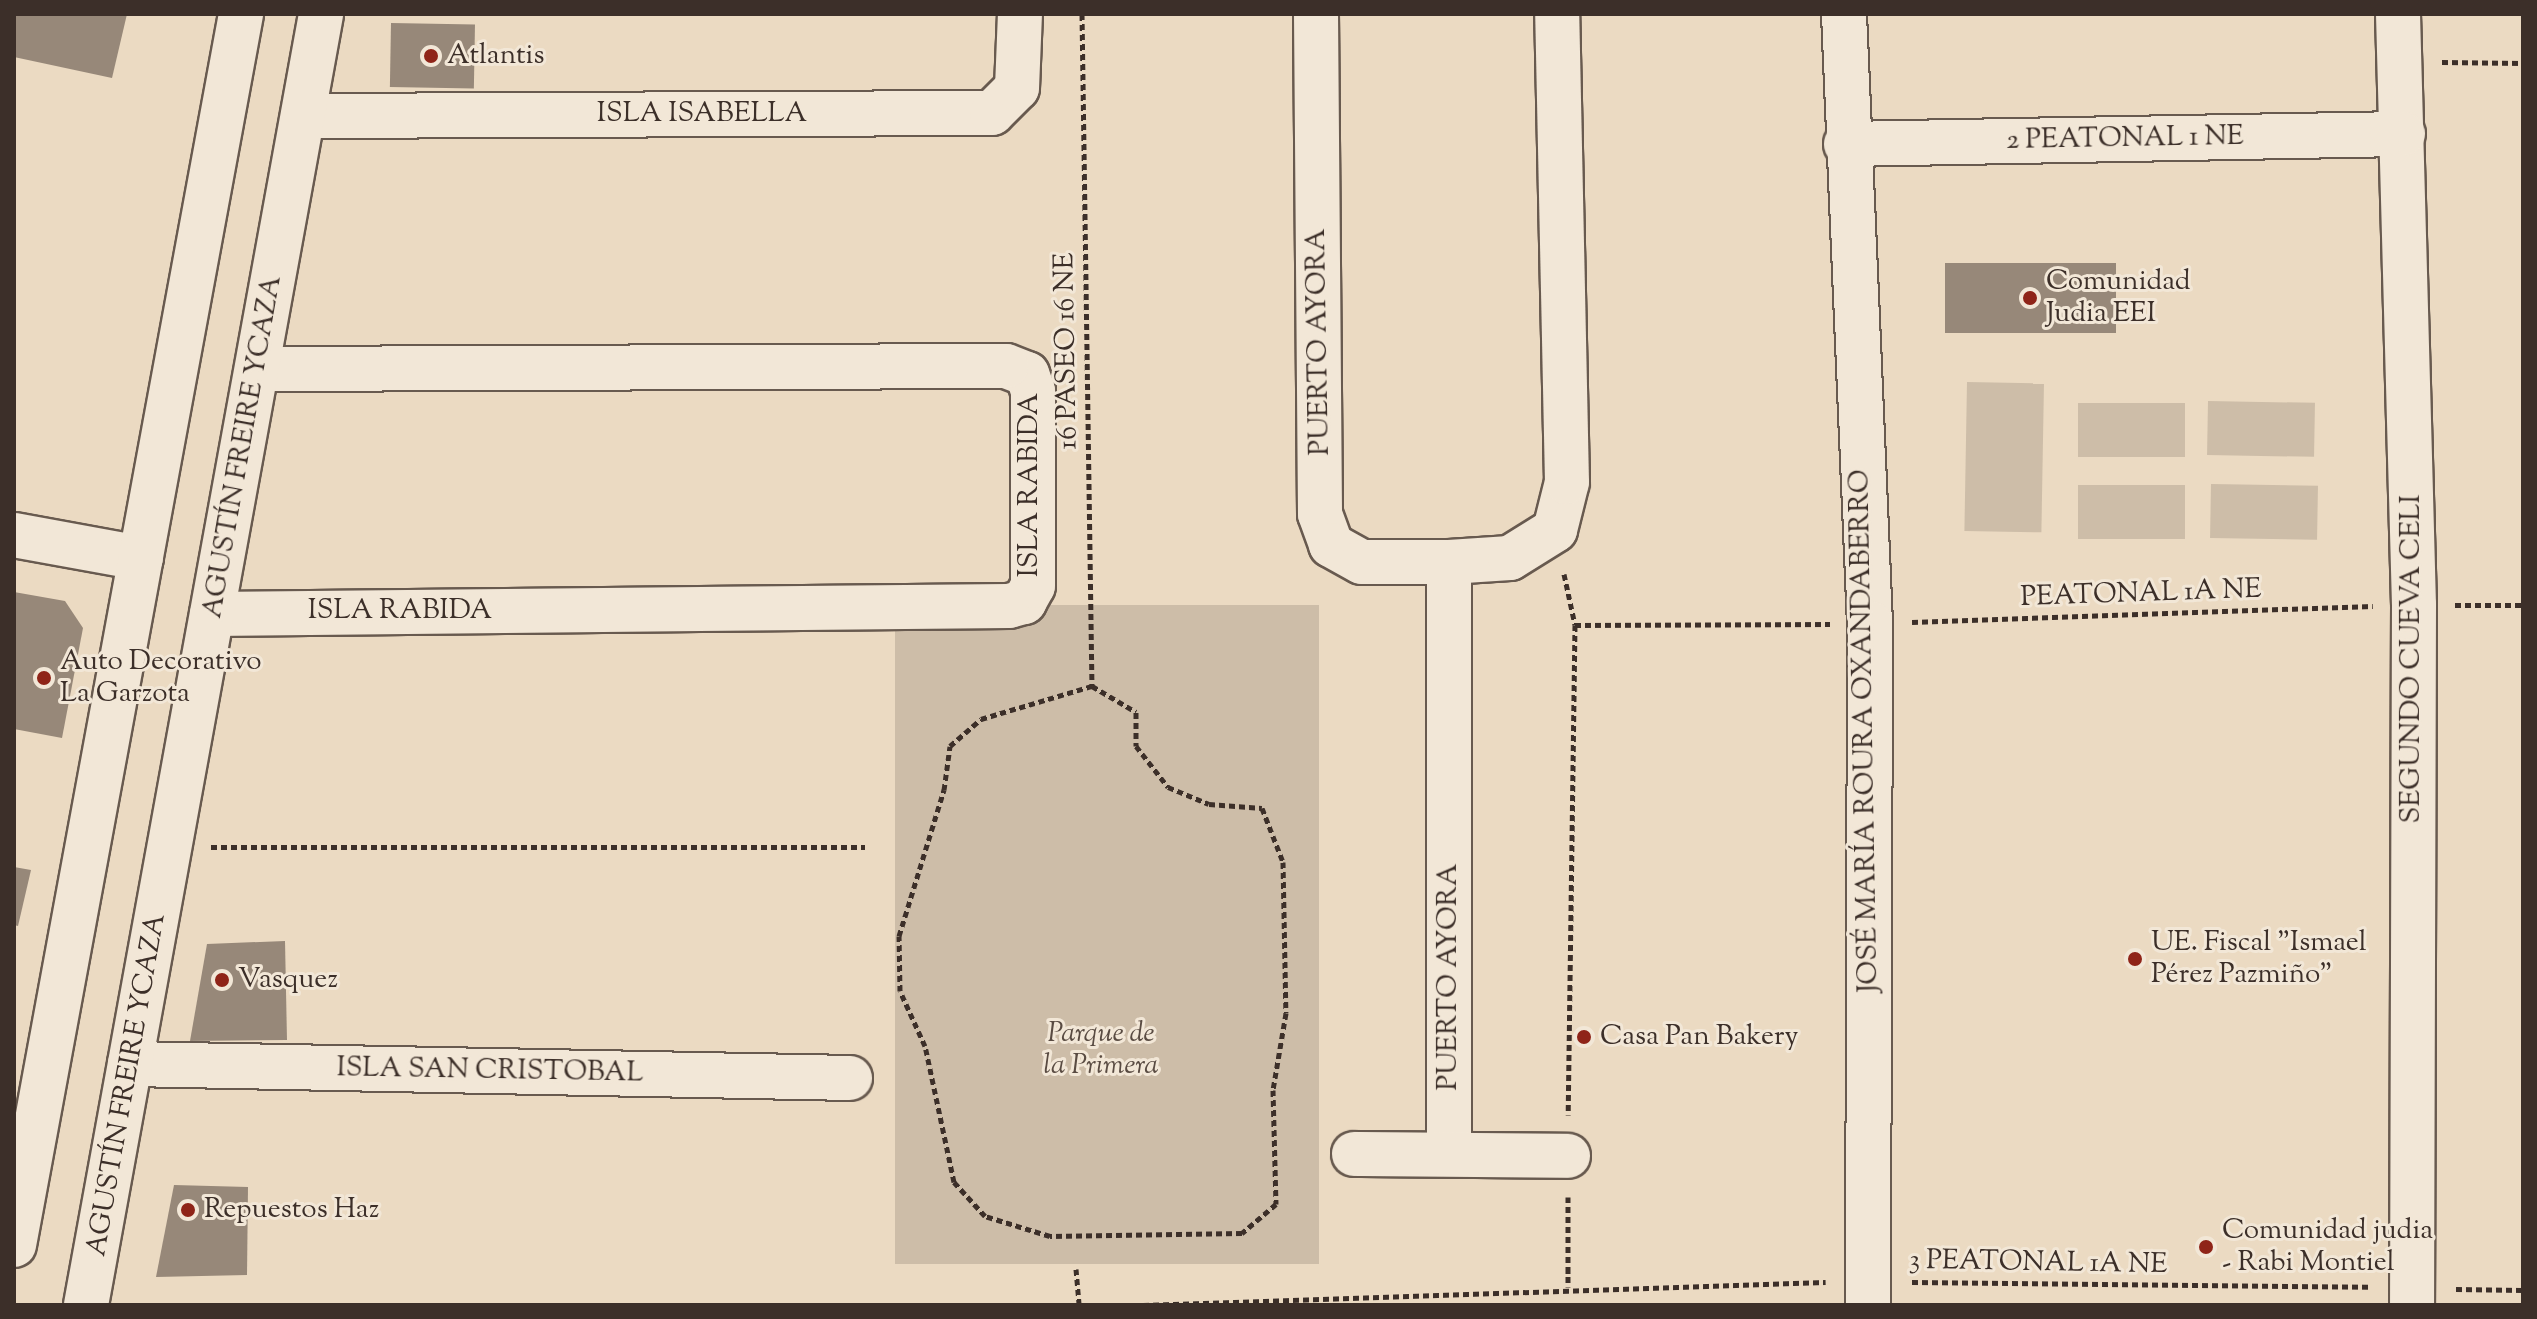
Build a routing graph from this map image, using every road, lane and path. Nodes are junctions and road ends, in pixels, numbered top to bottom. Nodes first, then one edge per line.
1 (241, 14) edge
2 (321, 14) edge
3 (1020, 14) edge
4 (1082, 14) edge
5 (1316, 14) edge
6 (1557, 14) edge
7 (1844, 14) edge
8 (2398, 14) edge
9 (2401, 61) junction
10 (2523, 63) edge
11 (303, 116) junction
12 (2403, 134) junction
13 (1846, 144) junction
14 (257, 369) junction
15 (1555, 530) junction
16 (14, 535) edge
17 (141, 558) junction
18 (1449, 562) junction
19 (2414, 605) junction
20 (2523, 605) edge
21 (212, 614) junction
22 (1870, 623) junction
23 (1575, 625) junction
24 (1092, 686) junction
25 (170, 847) junction
26 (865, 847) dead end
27 (130, 1064) junction
28 (850, 1078) dead end
29 (1449, 1151) junction
30 (1354, 1154) dead end
31 (1568, 1156) junction
32 (14, 1245) edge
33 (1076, 1269) dead end
34 (1568, 1288) junction
35 (2523, 1290) edge
36 (1868, 1293) edge
37 (2424, 1294) edge
38 (86, 1305) edge
39 (1079, 1305) edge
40 (1143, 1305) edge

1 - 17 street
2 - 11 street, AGUSTÍN FREIRE YCAZA
3 - 11 street, ISLA ISABELLA
4 - 24 path, 16 PASEO 16 NE
5 - 18 street, PUERTO AYORA
6 - 15 street
7 - 13 street, JOSÉ MARÍA ROURA OXANDABERRO
8 - 9 street, SEGUNDO CUEVA CELI
9 - 10 path
9 - 12 street, SEGUNDO CUEVA CELI
11 - 14 street, AGUSTÍN FREIRE YCAZA
12 - 13 street, 2 PEATONAL 1 NE
12 - 19 street, SEGUNDO CUEVA CELI
13 - 22 street, JOSÉ MARÍA ROURA OXANDABERRO
14 - 21 street, AGUSTÍN FREIRE YCAZA
14 - 21 street, ISLA RABIDA
15 - 18 street, PUERTO AYORA
15 - 23 path
16 - 17 street
17 - 32 street
18 - 29 street, PUERTO AYORA
19 - 20 path, PEATONAL 1A NE
19 - 22 path, PEATONAL 1A NE
19 - 37 street, SEGUNDO CUEVA CELI
21 - 25 street, AGUSTÍN FREIRE YCAZA
22 - 23 path, PEATONAL 1A NE
22 - 36 street, JOSÉ MARÍA ROURA OXANDABERRO
23 - 31 path
24 - 24 path
25 - 26 path
25 - 27 street, AGUSTÍN FREIRE YCAZA
27 - 28 street, ISLA SAN CRISTOBAL
27 - 38 street, AGUSTÍN FREIRE YCAZA
29 - 30 street
29 - 31 street
31 - 34 path
33 - 39 path
34 - 36 path, 3 PEATONAL 1A NE
34 - 40 path, 3 PEATONAL 1A NE
35 - 37 path, 3 PEATONAL 1A NE
36 - 37 path, 3 PEATONAL 1A NE

